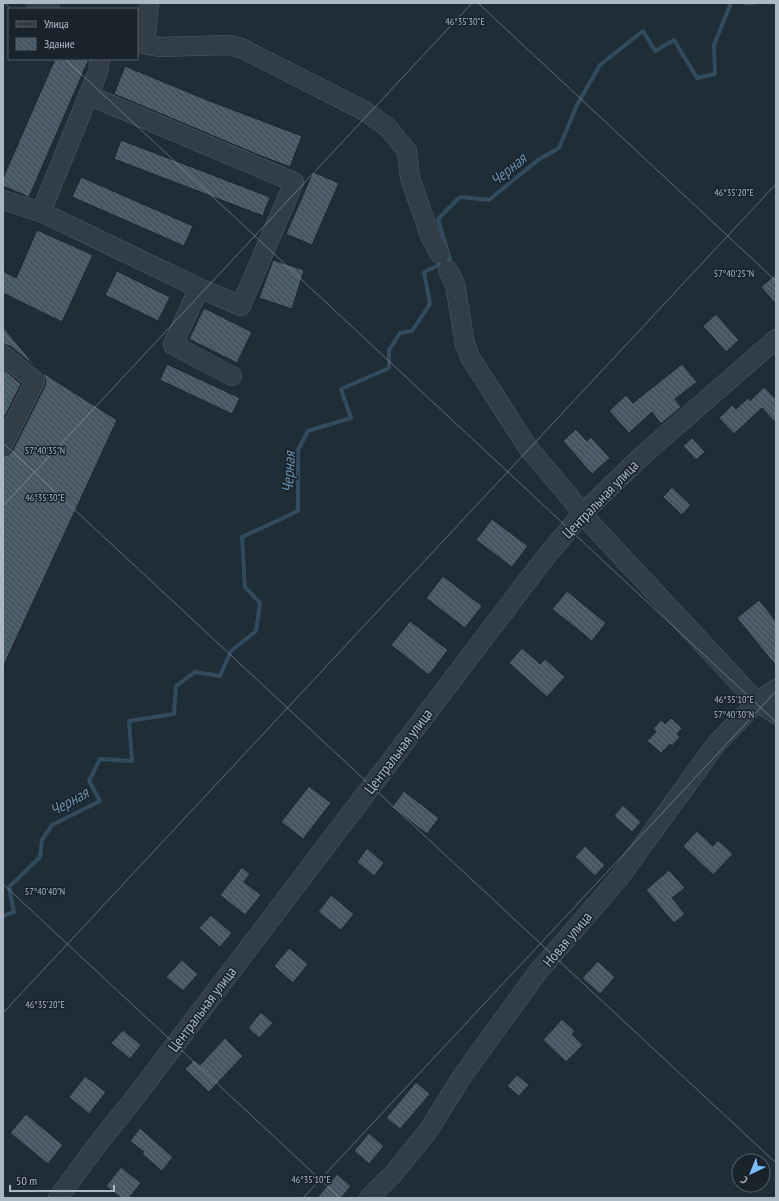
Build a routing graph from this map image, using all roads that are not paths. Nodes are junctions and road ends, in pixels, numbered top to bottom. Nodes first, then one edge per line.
1 (36, 3) edge
2 (149, 3) edge
3 (48, 8) edge
4 (141, 43) edge
5 (100, 60) edge
6 (88, 95) junction
7 (3, 200) edge
8 (41, 212) junction
9 (199, 288) junction
10 (776, 340) edge
11 (3, 355) edge
12 (232, 376) dead end
13 (3, 445) edge
14 (582, 514) junction
15 (776, 689) edge
16 (757, 702) junction
17 (776, 714) edge
18 (58, 1198) edge
19 (369, 1198) edge

1 - 3 street
2 - 4 street
4 - 14 street
5 - 6 street
6 - 8 street
6 - 9 street
7 - 8 street
8 - 9 street
9 - 12 street
10 - 14 street, Центральная улица
11 - 13 street
14 - 16 street
14 - 18 street, Центральная улица
15 - 16 street, Новая улица
16 - 17 street
16 - 19 street, Новая улица

